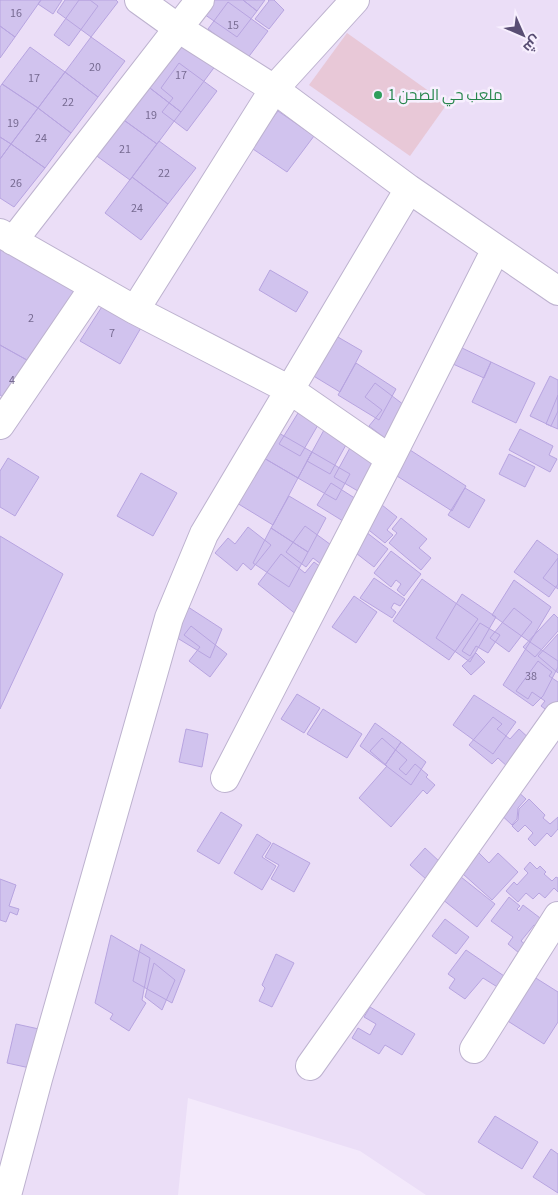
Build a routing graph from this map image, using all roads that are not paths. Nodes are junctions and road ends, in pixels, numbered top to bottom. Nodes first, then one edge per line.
1 (139, 0) edge
2 (200, 0) edge
3 (355, 0) edge
4 (178, 28) junction
5 (274, 89) junction
6 (408, 189) junction
7 (7, 237) edge
8 (496, 248) junction
9 (94, 287) junction
10 (558, 291) edge
11 (135, 310) junction
12 (290, 390) junction
13 (0, 425) edge
14 (390, 459) junction
15 (558, 716) edge
16 (225, 778) dead end
17 (558, 916) edge
18 (474, 1049) dead end
19 (310, 1066) dead end
20 (8, 1195) edge

1 - 4 street
2 - 4 street
3 - 5 street
4 - 5 street
4 - 7 street
5 - 6 street
5 - 11 street
6 - 8 street
6 - 12 street
7 - 9 street
8 - 10 street
8 - 14 street
9 - 11 street
9 - 13 street
11 - 12 street
12 - 14 street
12 - 20 street
14 - 16 street
15 - 19 street
17 - 18 street

